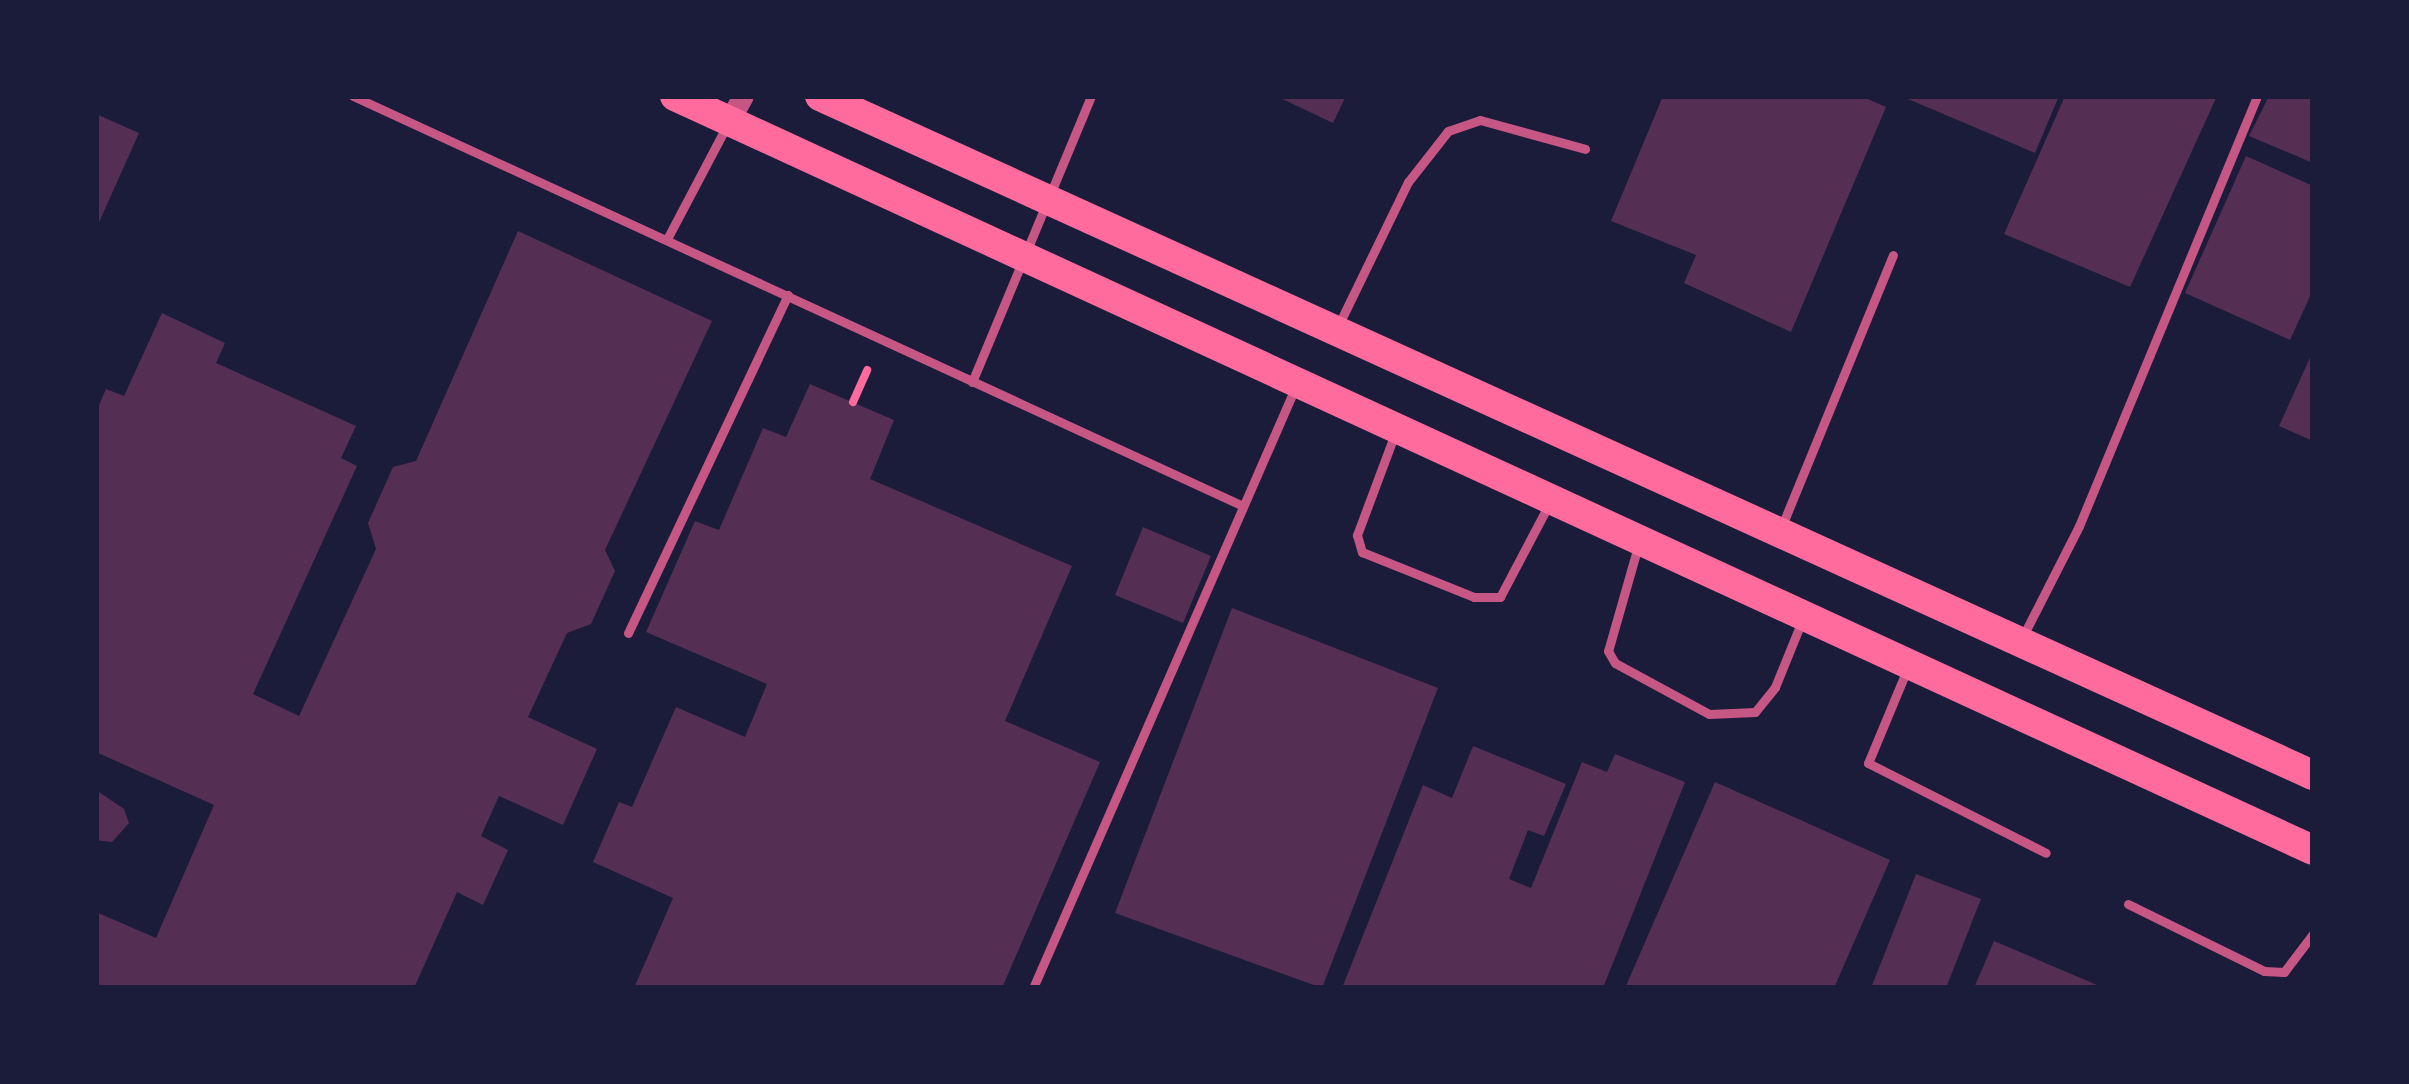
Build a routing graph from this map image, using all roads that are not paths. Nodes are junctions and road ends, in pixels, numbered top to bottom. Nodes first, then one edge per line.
1 (353, 96) edge
2 (675, 96) edge
3 (820, 96) edge
4 (1091, 96) edge
5 (2257, 96) edge
6 (736, 108) edge
7 (1585, 148) dead end
8 (1049, 202) junction
9 (667, 238) junction
10 (1893, 255) dead end
11 (1024, 259) junction
12 (788, 296) junction
13 (1336, 332) junction
14 (972, 382) junction
15 (1298, 383) junction
16 (1396, 431) junction
17 (1550, 501) junction
18 (1243, 506) junction
19 (1778, 535) junction
20 (1640, 541) junction
21 (1804, 615) junction
22 (628, 633) dead end
23 (2020, 642) junction
24 (1910, 663) junction
25 (2313, 775) edge
26 (2313, 850) edge
27 (2046, 853) dead end
28 (2128, 904) dead end
29 (2313, 934) edge
30 (1033, 988) edge

1 - 9 lane
2 - 6 main road
3 - 8 main road
4 - 8 lane
5 - 23 lane
6 - 9 lane
6 - 11 main road
7 - 13 lane
8 - 11 lane
8 - 13 main road
9 - 12 lane
10 - 19 lane
11 - 14 lane
11 - 15 main road
12 - 14 lane
12 - 22 lane
13 - 19 main road
14 - 18 lane
15 - 16 main road
15 - 18 lane
16 - 17 main road
16 - 17 lane
17 - 20 main road
18 - 30 lane
19 - 23 main road
20 - 21 main road
20 - 21 lane
21 - 24 main road
23 - 25 main road
24 - 26 main road
24 - 27 lane
28 - 29 lane

